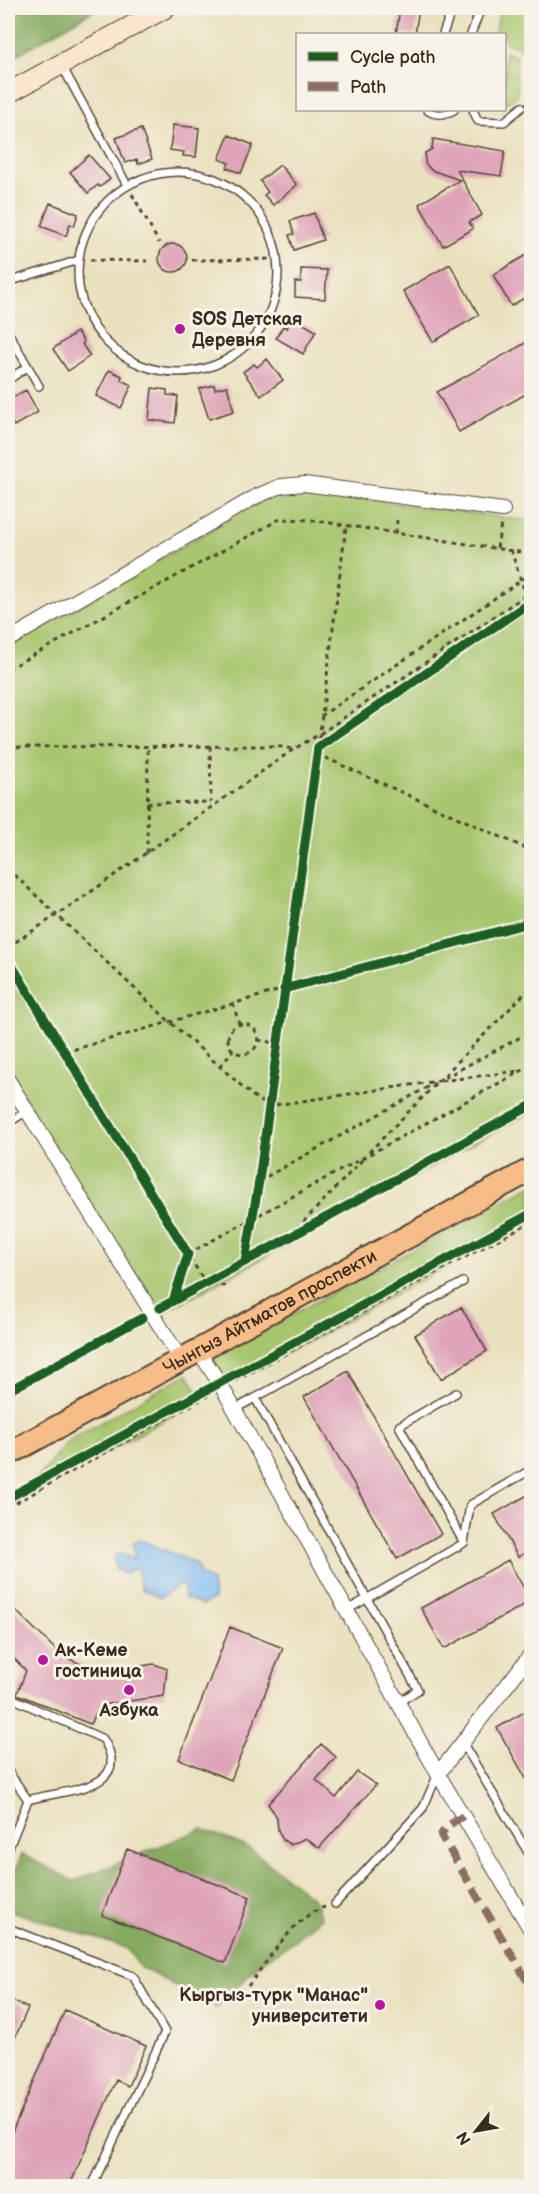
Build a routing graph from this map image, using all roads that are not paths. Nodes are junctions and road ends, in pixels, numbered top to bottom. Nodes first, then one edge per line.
1 (165, 8) edge
2 (452, 8) edge
3 (481, 8) edge
4 (443, 33) edge
5 (471, 33) edge
6 (61, 63) junction
7 (8, 93) edge
8 (522, 107) dead end
9 (430, 111) edge
10 (452, 111) edge
11 (473, 111) edge
12 (127, 185) junction
13 (79, 260) junction
14 (8, 282) edge
15 (8, 332) edge
16 (27, 367) junction
17 (8, 380) edge
18 (39, 386) dead end
19 (503, 510) road end
20 (8, 640) edge
21 (8, 1080) edge
22 (27, 1111) junction
23 (8, 1123) edge
24 (531, 1169) edge
25 (463, 1282) dead end
26 (189, 1355) junction
27 (456, 1393) dead end
28 (255, 1398) junction
29 (235, 1409) junction
30 (8, 1454) edge
31 (531, 1469) edge
32 (464, 1543) junction
33 (367, 1598) junction
34 (347, 1610) junction
35 (531, 1655) edge
36 (8, 1699) edge
37 (399, 1702) junction
38 (462, 1741) junction
39 (8, 1771) edge
40 (438, 1774) junction
41 (28, 1800) junction
42 (8, 1850) edge
43 (531, 1859) edge
44 (335, 1904) road end
45 (8, 1928) edge
46 (531, 1932) edge
47 (92, 2187) edge

1 - 6 main road
2 - 4 lane
3 - 5 lane
6 - 7 main road
6 - 12 lane
8 - 11 lane
9 - 10 lane
12 - 13 lane
12 - 13 lane
13 - 14 lane
15 - 16 lane
16 - 17 lane
16 - 18 lane
19 - 20 street
21 - 22 street
22 - 23 lane
22 - 26 street
24 - 26 main road, Чынгыз Айтматов проспекти
25 - 28 lane
26 - 29 street
26 - 30 main road, Чынгыз Айтматов проспекти
27 - 32 lane
28 - 29 lane
28 - 33 lane
29 - 34 street
31 - 32 lane
32 - 33 lane
33 - 34 lane
33 - 37 lane
34 - 37 street
35 - 38 street
36 - 41 lane
37 - 40 street
38 - 40 street
38 - 43 lane
39 - 41 lane
40 - 44 lane
40 - 46 street
41 - 42 lane
45 - 47 lane

